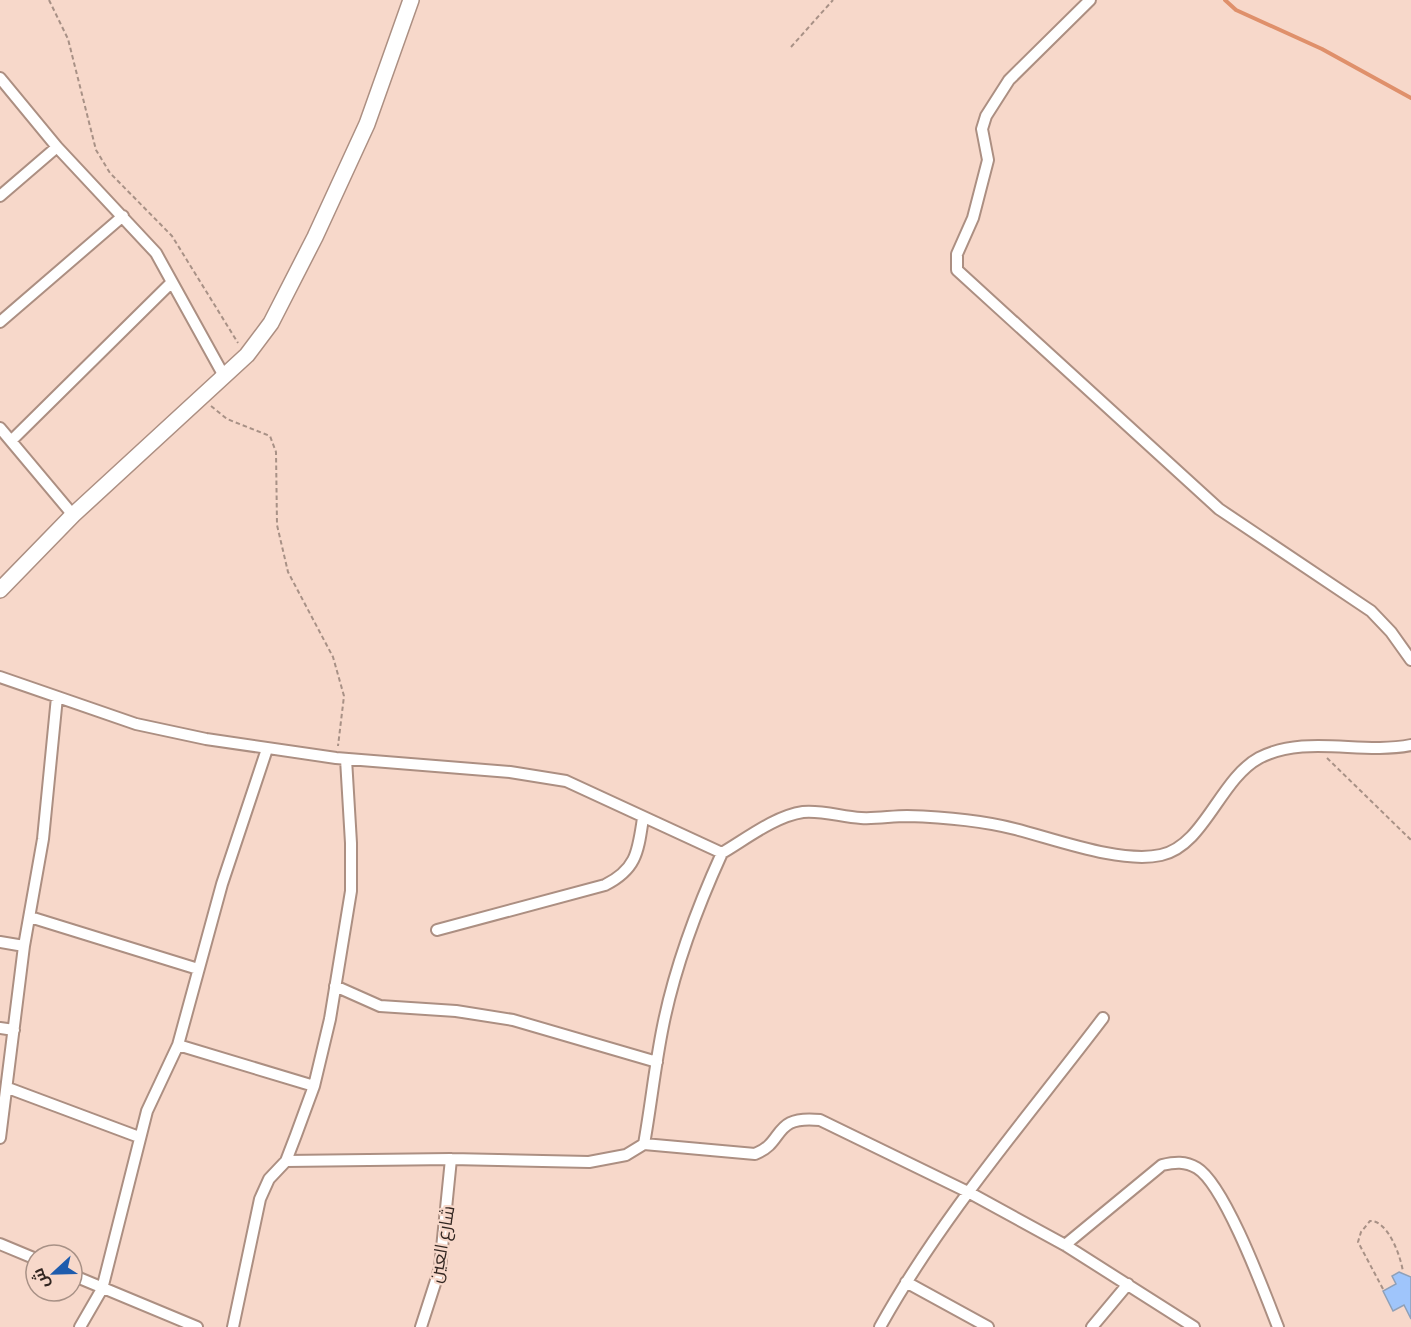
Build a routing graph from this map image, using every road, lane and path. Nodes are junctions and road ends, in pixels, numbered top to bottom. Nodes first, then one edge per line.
1 (49, 0) edge
2 (411, 0) edge
3 (833, 0) edge
4 (1089, 0) edge
5 (791, 47) dead end
6 (0, 78) edge
7 (57, 147) junction
8 (0, 196) edge
9 (123, 216) junction
10 (172, 282) junction
11 (0, 322) edge
12 (247, 355) junction
13 (224, 376) junction
14 (201, 396) junction
15 (0, 428) edge
16 (12, 440) junction
17 (73, 515) junction
18 (0, 589) edge
19 (1411, 660) edge
20 (0, 677) edge
21 (57, 697) junction
22 (1411, 745) edge
23 (1314, 746) junction
24 (267, 749) junction
25 (341, 759) junction
26 (643, 818) junction
27 (1411, 840) edge
28 (722, 853) junction
29 (30, 917) junction
30 (437, 930) dead end
31 (0, 942) edge
32 (24, 946) junction
33 (198, 969) junction
34 (335, 986) junction
35 (1103, 1018) dead end
36 (0, 1028) edge
37 (14, 1030) junction
38 (178, 1045) junction
39 (657, 1062) junction
40 (314, 1086) junction
41 (8, 1088) junction
42 (140, 1137) junction
43 (0, 1138) edge
44 (644, 1144) junction
45 (452, 1159) junction
46 (286, 1161) junction
47 (970, 1192) junction
48 (0, 1244) edge
49 (1065, 1245) junction
50 (24, 1254) edge
51 (1403, 1272) dead end
52 (84, 1280) edge
53 (906, 1282) junction
54 (1128, 1284) junction
55 (102, 1288) junction
56 (1383, 1289) dead end
57 (882, 1326) edge
58 (80, 1327) edge
59 (197, 1327) edge
60 (233, 1327) edge
61 (421, 1327) edge
62 (988, 1327) edge
63 (1092, 1327) edge
64 (1194, 1327) edge
65 (1278, 1327) edge

1 - 12 path
2 - 12 street
3 - 5 path
4 - 19 street
6 - 7 street
7 - 8 street
7 - 9 street
9 - 10 street
9 - 11 street
10 - 13 street
10 - 16 street
12 - 13 street
13 - 14 street
14 - 17 street
14 - 25 path
15 - 16 street
16 - 17 street
17 - 18 street
20 - 21 street
21 - 24 street
21 - 29 street
22 - 23 street
23 - 27 path
23 - 28 street
24 - 25 street
24 - 33 street
25 - 26 street
25 - 34 street
26 - 28 street
26 - 30 street
28 - 39 street
29 - 32 street
29 - 33 street
31 - 32 street
32 - 37 street
33 - 38 street
34 - 39 street
34 - 40 street
35 - 47 street
36 - 37 street
37 - 41 street
38 - 40 street
38 - 42 street
39 - 44 street
40 - 46 street
41 - 42 street
41 - 43 street
42 - 55 street
44 - 45 street
44 - 47 street
45 - 46 street
45 - 61 street, شارع العين
46 - 60 street
47 - 49 street
47 - 53 street
48 - 50 street
49 - 54 street
49 - 65 street
51 - 56 path
52 - 55 street
53 - 57 street
53 - 62 street
54 - 63 street
54 - 64 street
55 - 58 street
55 - 59 street

